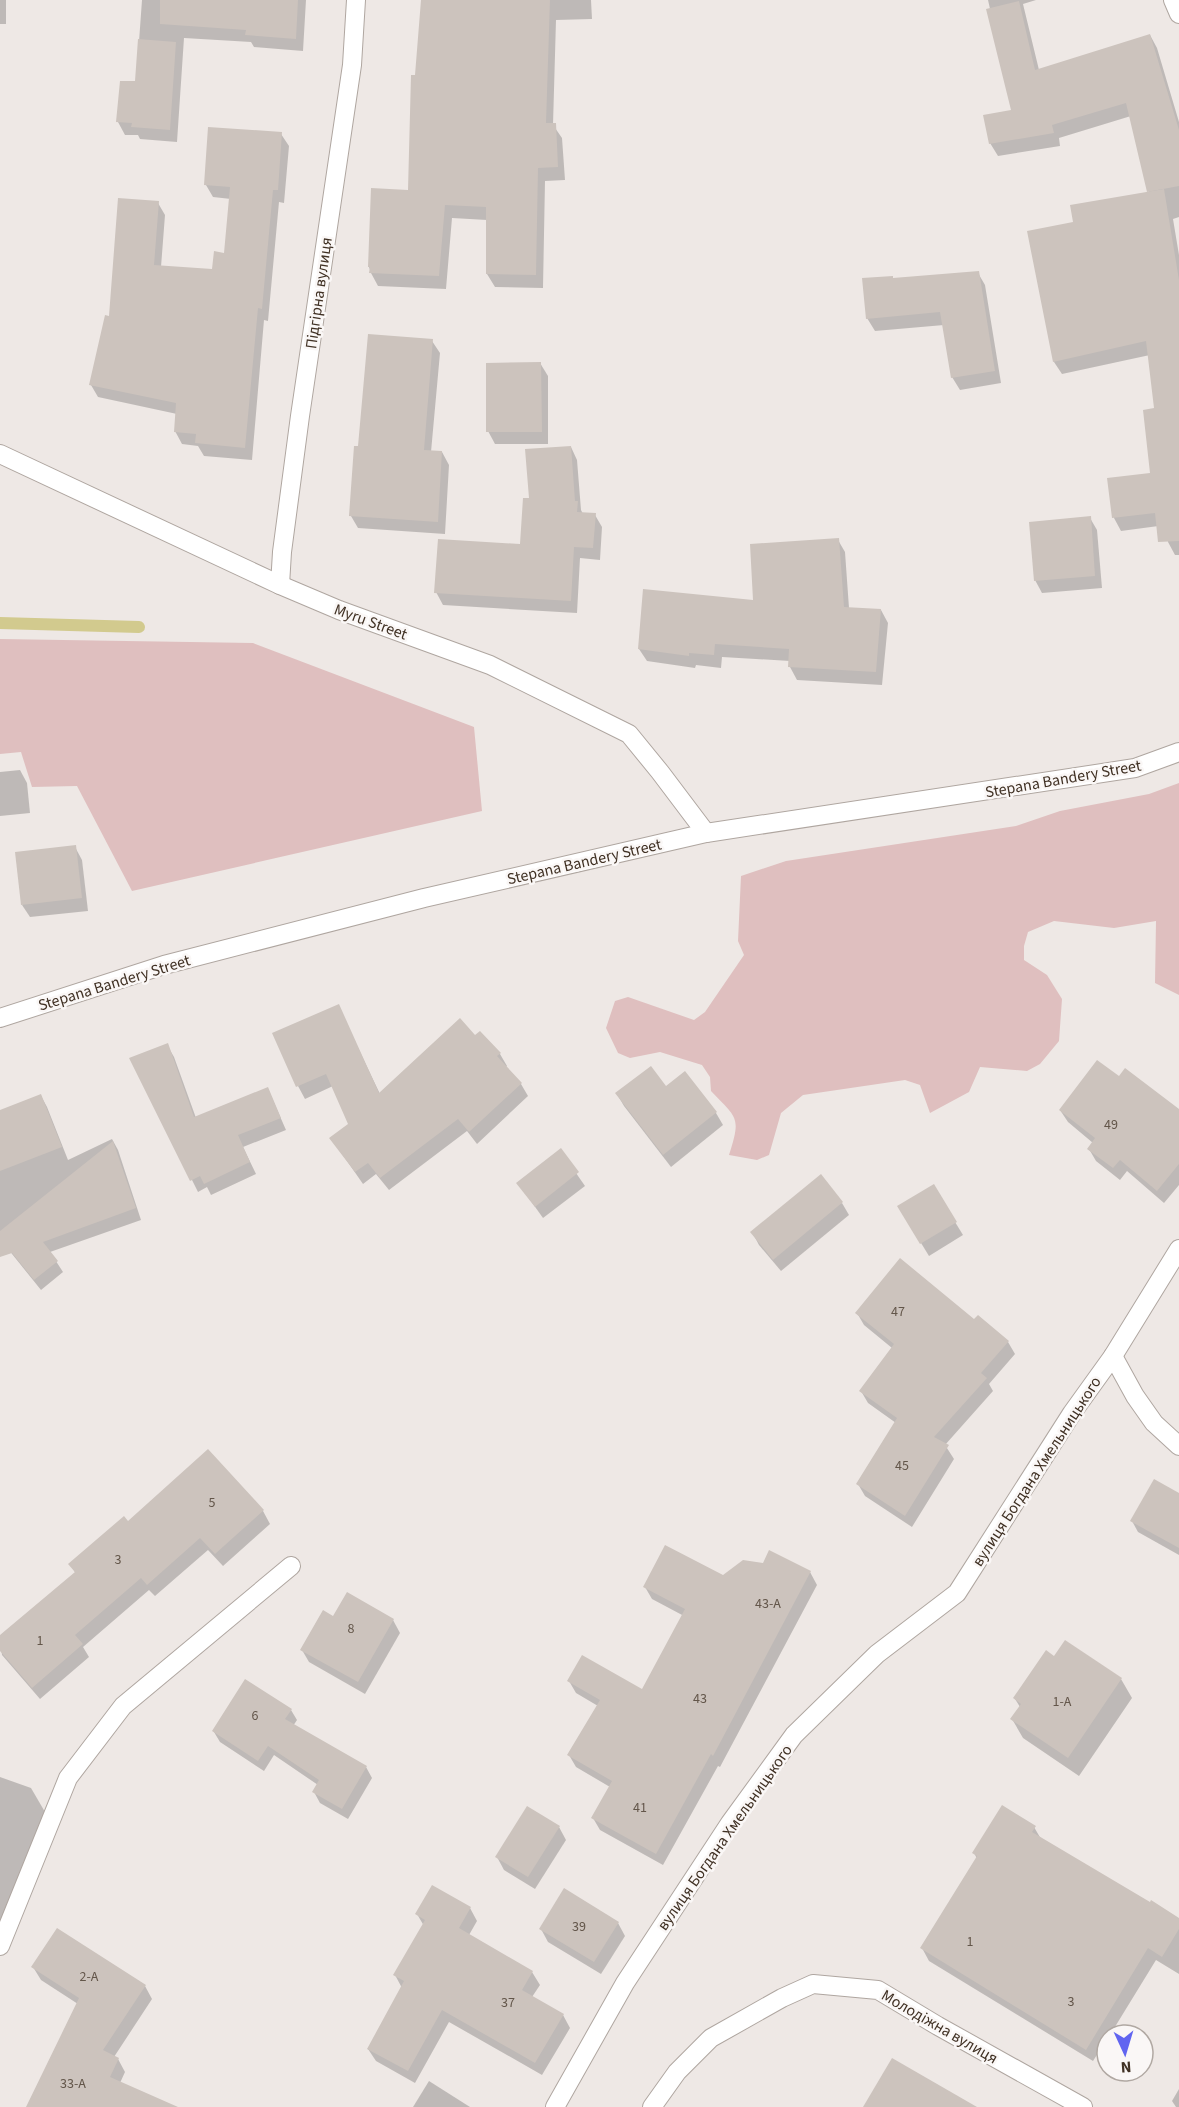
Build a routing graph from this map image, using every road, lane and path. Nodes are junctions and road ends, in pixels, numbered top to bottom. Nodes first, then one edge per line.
1 (356, 0) edge
2 (1173, 0) edge
3 (1179, 14) edge
4 (0, 454) edge
5 (280, 585) junction
6 (1179, 752) edge
7 (706, 833) junction
8 (0, 1018) edge
9 (1179, 1249) edge
10 (1113, 1356) junction
11 (1179, 1446) edge
12 (291, 1566) dead end
13 (0, 1946) edge
14 (555, 2107) edge
15 (652, 2107) edge
16 (1083, 2107) edge

1 - 5 street, Підгірна вулиця
2 - 3 street
4 - 5 street, Myru Street
5 - 7 street, Myru Street
6 - 7 street, Stepana Bandery Street
7 - 8 street, Stepana Bandery Street
9 - 10 street, вулиця Богдана Хмельницького
10 - 11 street
10 - 14 street, вулиця Богдана Хмельницького
12 - 13 street
15 - 16 street, Молодіжна вулиця

